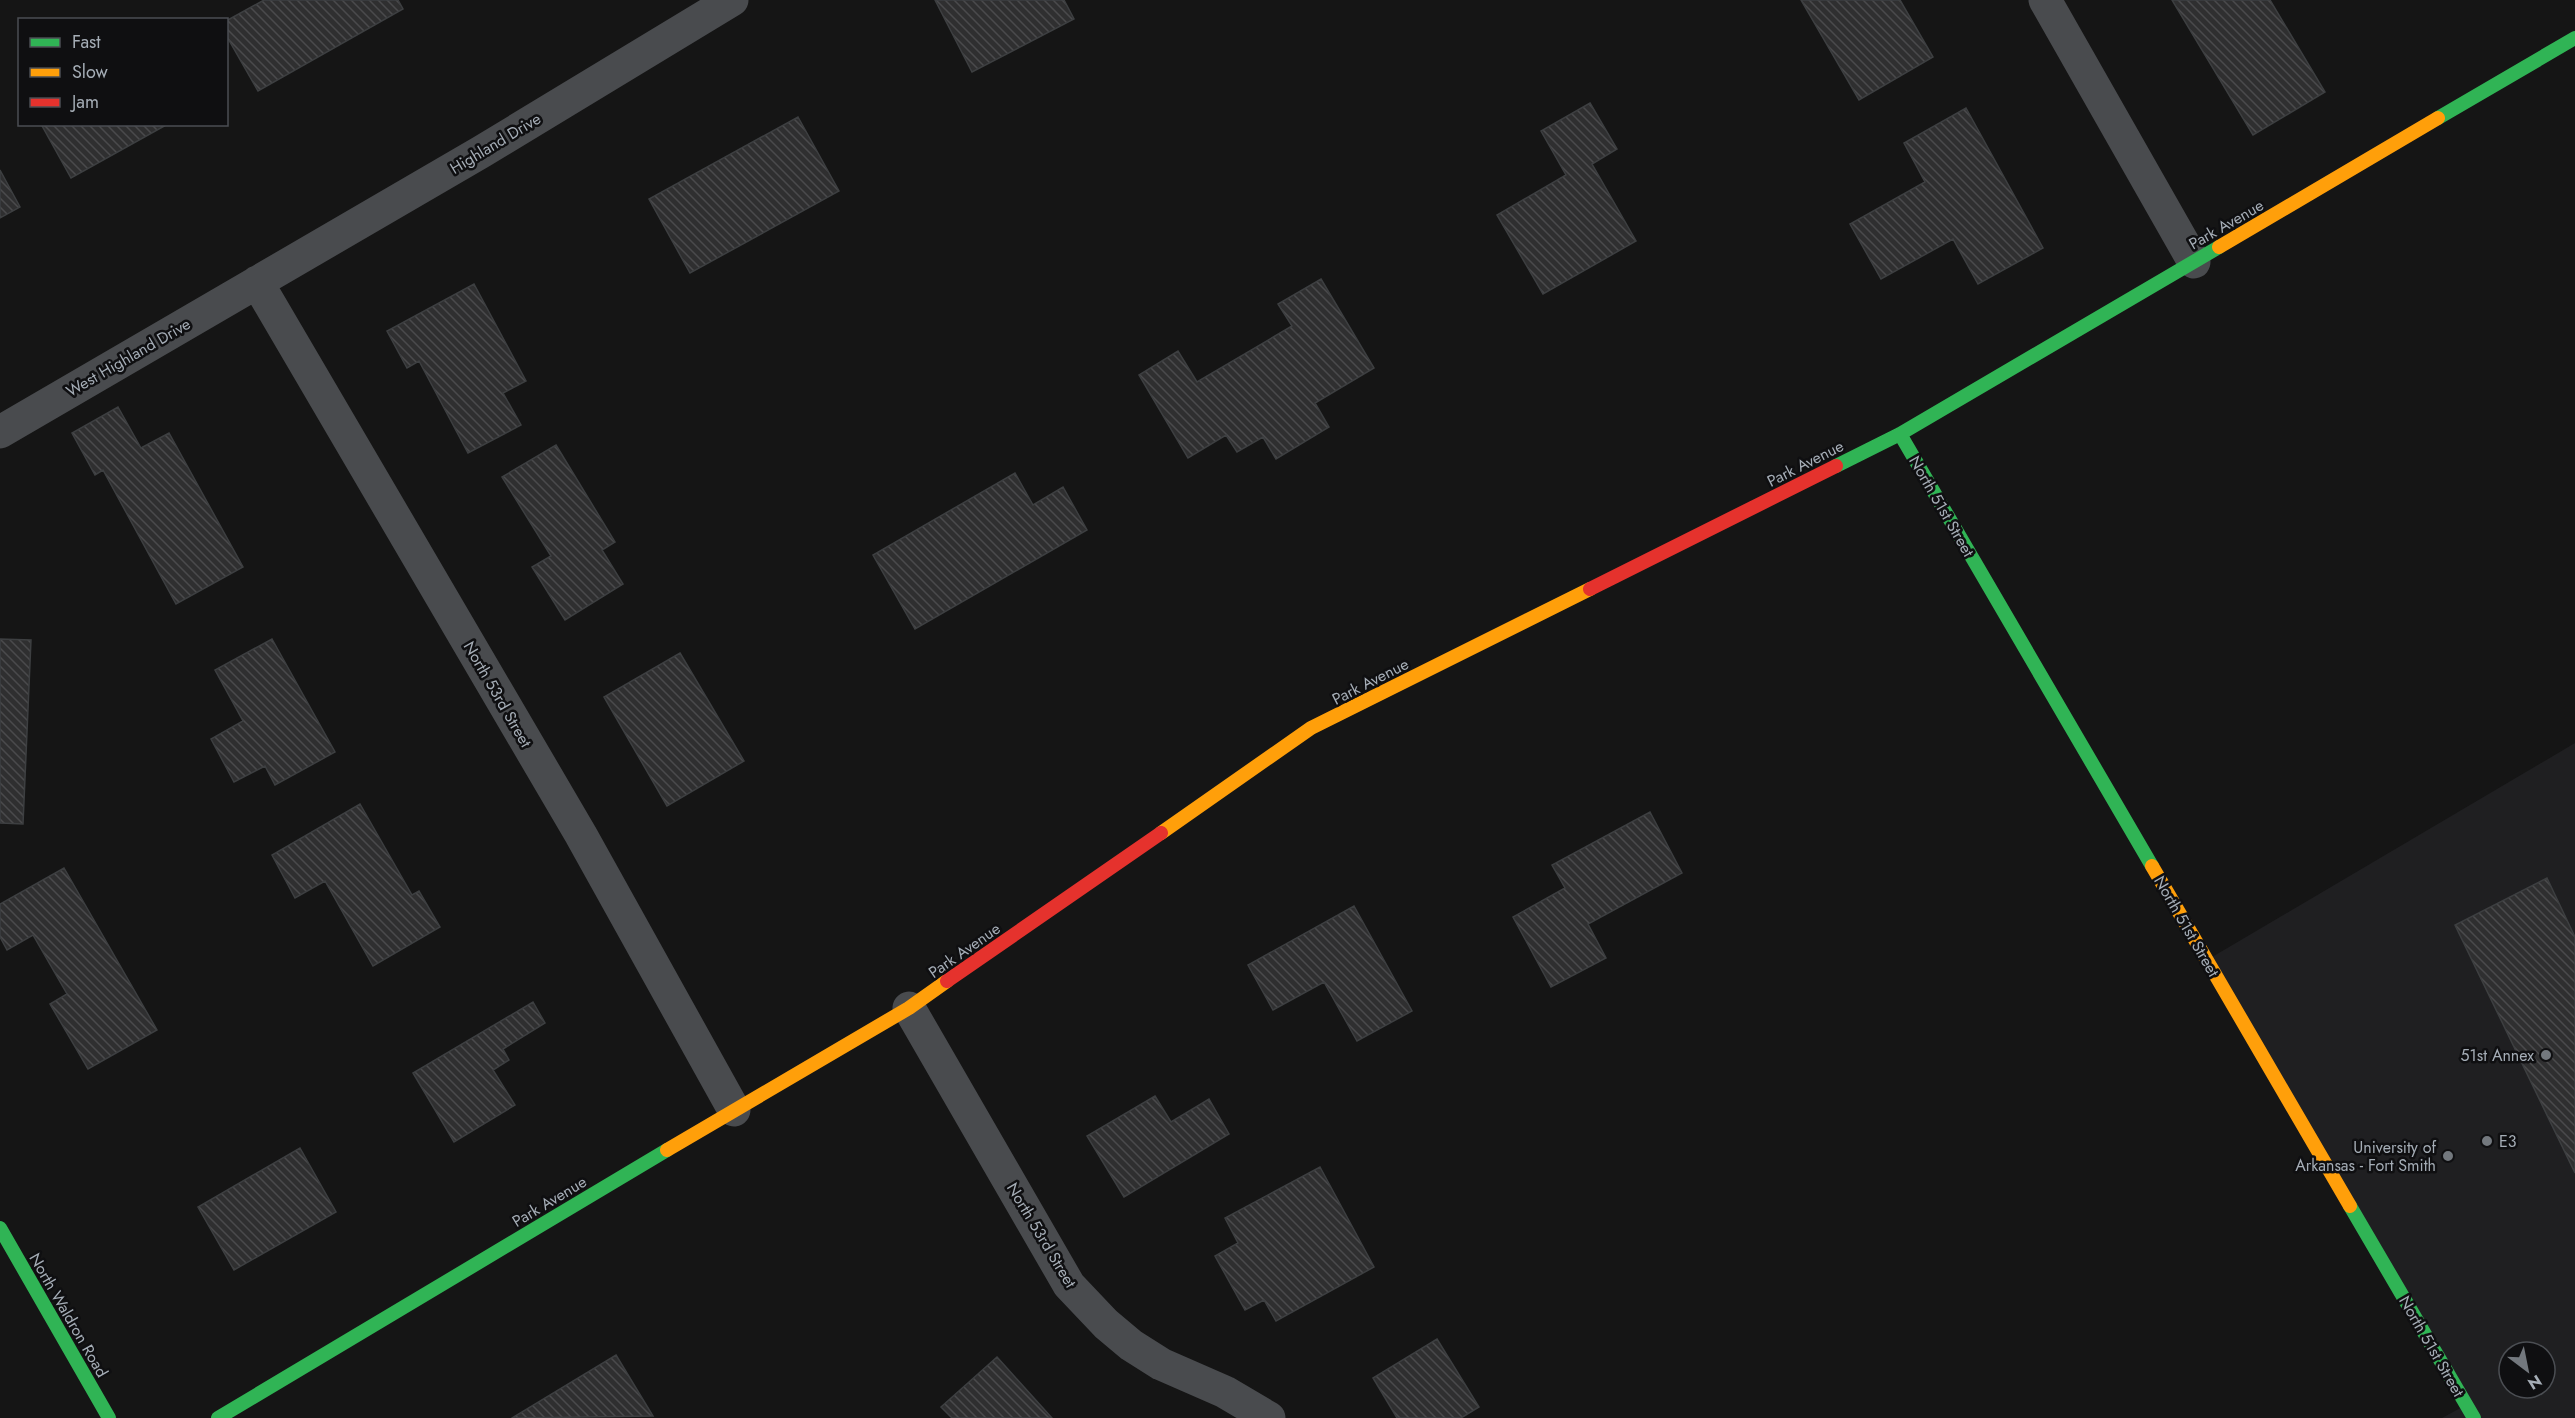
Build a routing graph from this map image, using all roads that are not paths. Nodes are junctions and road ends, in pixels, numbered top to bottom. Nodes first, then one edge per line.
1 (732, 0) edge
2 (2045, 0) edge
3 (2575, 38) edge
4 (2194, 262) junction
5 (257, 282) junction
6 (0, 432) edge
7 (1900, 434) junction
8 (909, 1008) junction
9 (734, 1110) junction
10 (0, 1228) edge
11 (109, 1418) edge
12 (218, 1418) edge
13 (1269, 1418) edge
14 (2474, 1418) edge

1 - 5 street, Highland Drive
2 - 4 street
3 - 4 street, Park Avenue
4 - 7 street, Park Avenue
5 - 6 street, West Highland Drive
5 - 9 street, North 53rd Street
7 - 8 street, Park Avenue
7 - 14 street, North 51st Street
8 - 9 street, Park Avenue
8 - 13 street, North 53rd Street
9 - 12 street, Park Avenue
10 - 11 street, North Waldron Road

